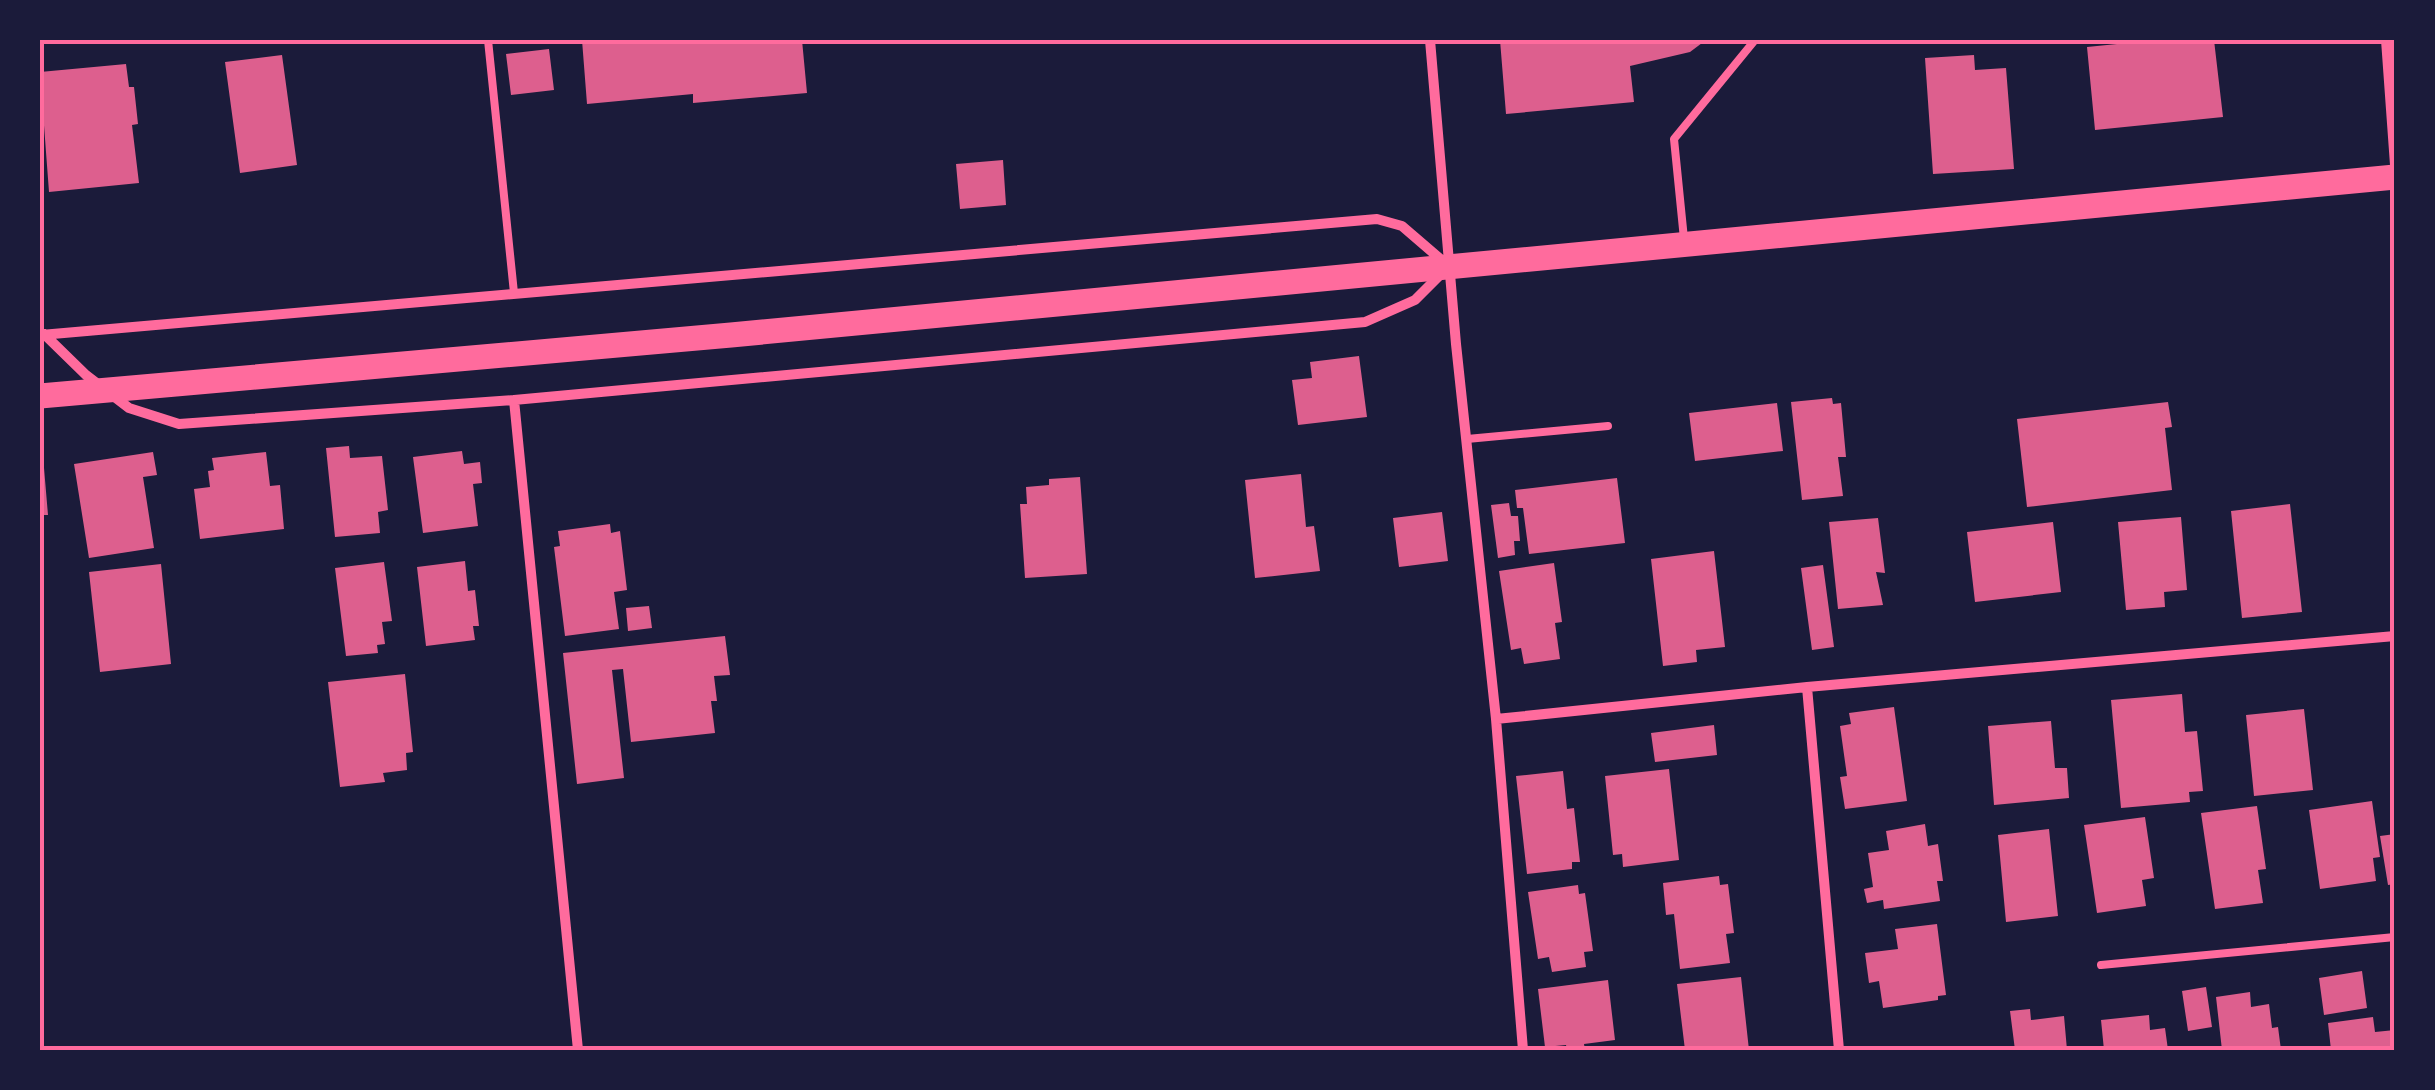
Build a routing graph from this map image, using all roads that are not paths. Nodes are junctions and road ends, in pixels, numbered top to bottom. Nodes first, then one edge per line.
1 (488, 40) edge
2 (1430, 40) edge
3 (1755, 40) edge
4 (2386, 40) edge
5 (2395, 165) edge
6 (2395, 177) edge
7 (1685, 244) junction
8 (1449, 266) junction
9 (514, 293) junction
10 (42, 335) edge
11 (40, 396) edge
12 (514, 400) junction
13 (1608, 426) dead end
14 (1467, 438) junction
15 (2395, 636) edge
16 (1808, 687) junction
17 (1496, 719) junction
18 (2395, 936) edge
19 (2101, 964) dead end
20 (578, 1050) edge
21 (1523, 1050) edge
22 (1839, 1050) edge

1 - 9 lane
2 - 8 street
3 - 7 lane
4 - 5 street
6 - 7 main road
7 - 8 main road
8 - 9 street
8 - 11 main road
8 - 12 street
8 - 14 street
9 - 10 street
10 - 12 street
12 - 20 street
13 - 14 lane
14 - 17 street
15 - 16 street
16 - 17 street
16 - 22 street
17 - 21 street
18 - 19 lane

